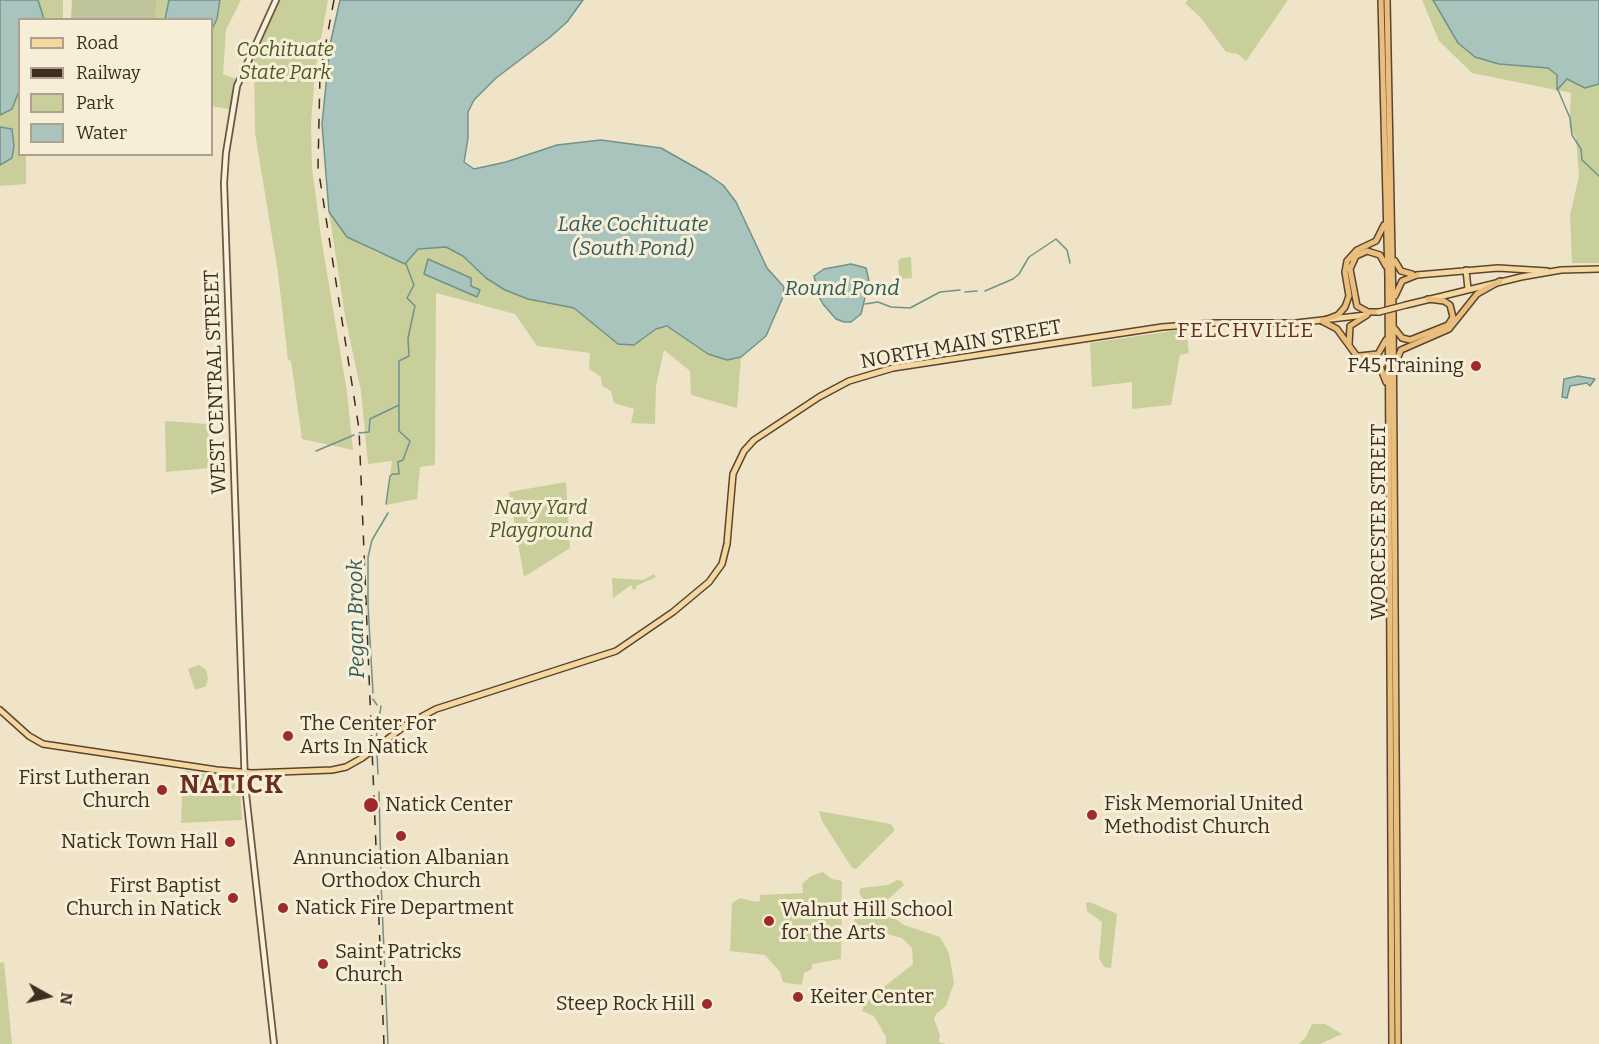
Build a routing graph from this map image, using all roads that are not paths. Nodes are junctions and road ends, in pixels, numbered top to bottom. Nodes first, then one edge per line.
1 (276, 0) edge
2 (1381, 0) edge
3 (1386, 0) edge
4 (1386, 211) junction
5 (1392, 251) junction
6 (1599, 269) edge
7 (1466, 270) junction
8 (1552, 272) junction
9 (1417, 275) junction
10 (1388, 278) junction
11 (1500, 281) junction
12 (1468, 289) junction
13 (1428, 299) junction
14 (1393, 306) junction
15 (1379, 312) junction
16 (1367, 315) junction
17 (1322, 321) junction
18 (1393, 322) junction
19 (1388, 333) junction
20 (1349, 347) junction
21 (1358, 356) junction
22 (1394, 374) junction
23 (1388, 390) junction
24 (0, 710) edge
25 (245, 773) junction
26 (274, 1044) edge
27 (1392, 1044) edge
28 (1398, 1044) edge

1 - 25 main road, WEST CENTRAL STREET
2 - 4 highway, WORCESTER STREET
3 - 5 highway, WORCESTER STREET
4 - 10 highway, WORCESTER STREET
4 - 17 highway
5 - 9 highway
5 - 14 highway, WORCESTER STREET
6 - 8 main road, NORTH MAIN STREET
7 - 8 main road, NORTH MAIN STREET
7 - 9 main road, NORTH MAIN STREET
7 - 12 main road
8 - 11 main road, NORTH MAIN STREET
9 - 14 highway
10 - 15 highway
10 - 19 highway, WORCESTER STREET
11 - 12 main road, NORTH MAIN STREET
11 - 22 highway
12 - 13 main road, NORTH MAIN STREET
13 - 15 main road, NORTH MAIN STREET, bridge
13 - 18 highway
14 - 18 highway, WORCESTER STREET
15 - 16 main road, NORTH MAIN STREET
16 - 17 main road, NORTH MAIN STREET
16 - 20 highway
17 - 20 highway
17 - 25 main road, NORTH MAIN STREET, bridge
18 - 22 highway, WORCESTER STREET
19 - 21 highway
19 - 23 highway, WORCESTER STREET
20 - 21 highway
21 - 23 highway
22 - 28 highway, WORCESTER STREET
23 - 27 highway, WORCESTER STREET
24 - 25 main road, NORTH MAIN STREET
25 - 26 main road, WEST CENTRAL STREET

